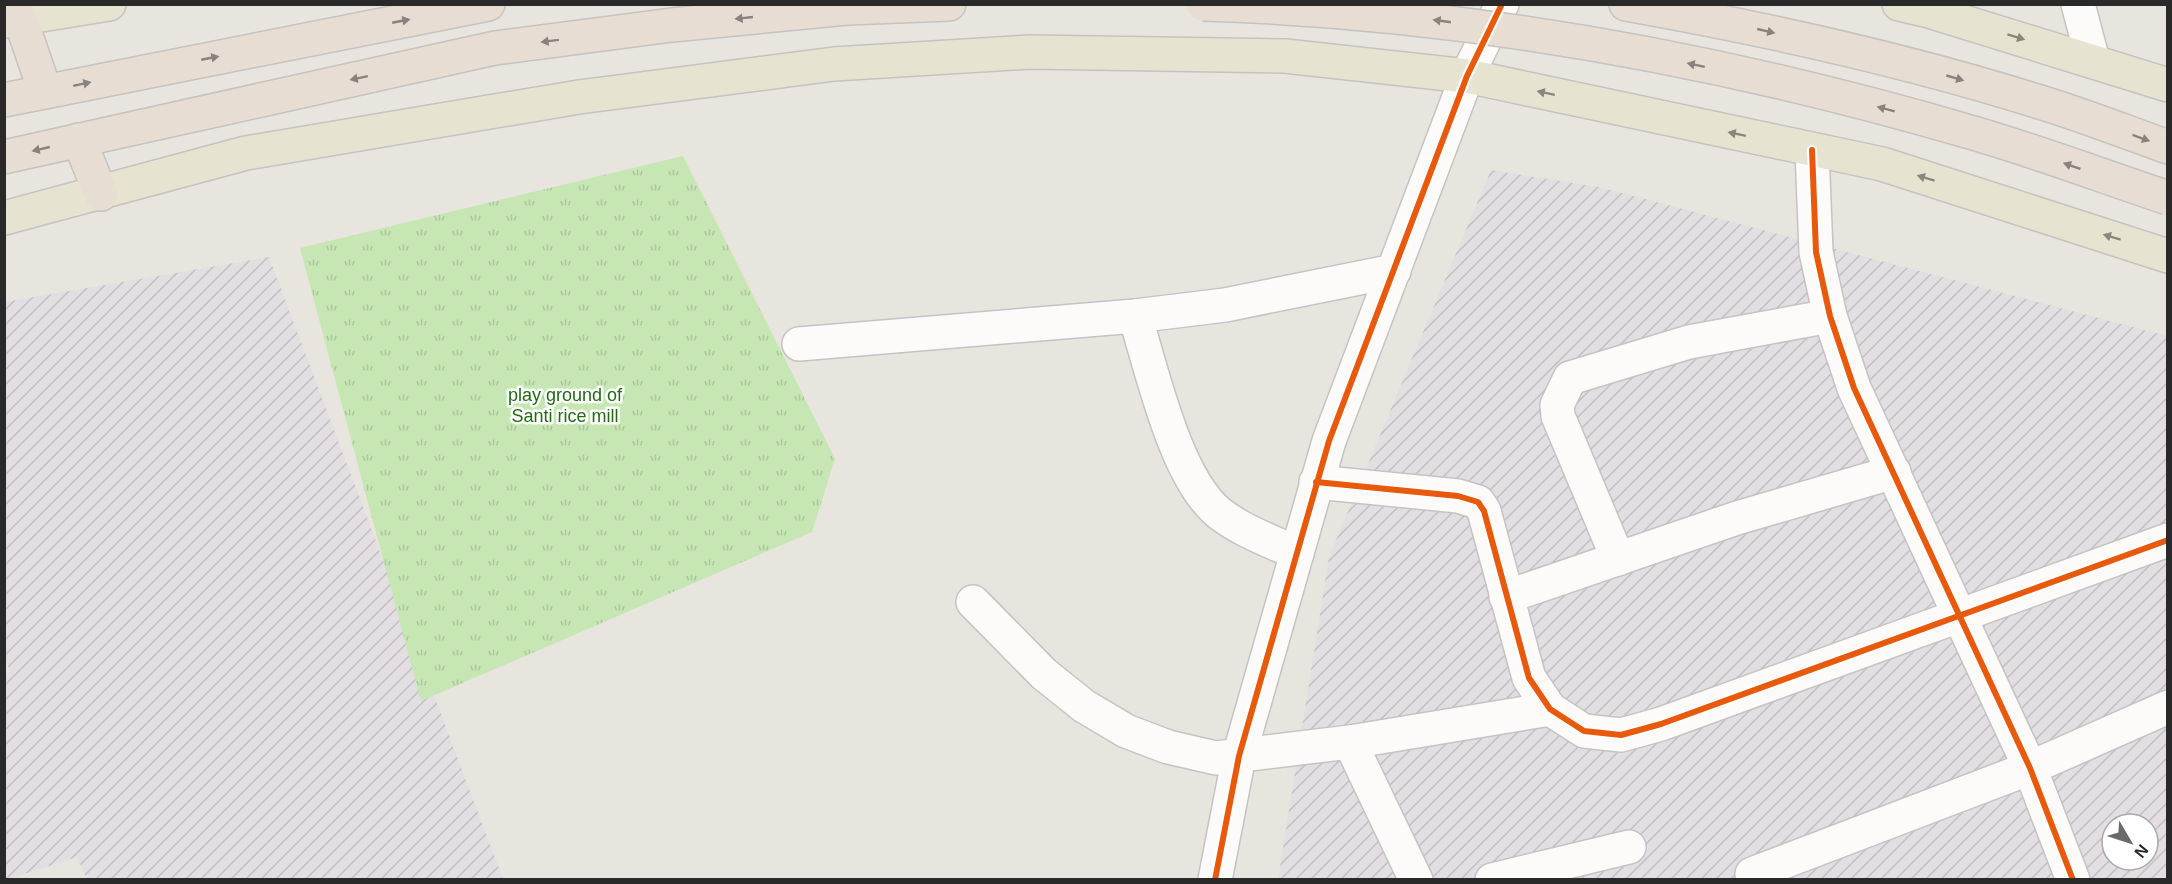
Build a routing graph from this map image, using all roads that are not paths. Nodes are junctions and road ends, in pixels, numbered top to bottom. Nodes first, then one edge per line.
1 (109, 4) edge
2 (488, 4) edge
3 (949, 4) edge
4 (1203, 4) edge
5 (1502, 4) edge
6 (1626, 4) edge
7 (2078, 4) edge
8 (1919, 7) edge
9 (12, 19) edge
10 (2094, 62) junction
11 (1467, 76) junction
12 (2166, 81) edge
13 (45, 91) junction
14 (4, 100) edge
15 (79, 140) junction
16 (2168, 147) edge
17 (1812, 150) junction
18 (4, 158) edge
19 (101, 194) junction
20 (2168, 198) edge
21 (4, 218) edge
22 (2168, 256) edge
23 (1394, 271) junction
24 (1135, 316) junction
25 (1830, 316) junction
26 (799, 344) dead end
27 (1894, 472) junction
28 (1316, 482) junction
29 (2168, 540) edge
30 (1296, 554) junction
31 (1617, 559) junction
32 (1506, 597) junction
33 (973, 602) dead end
34 (1960, 615) junction
35 (2168, 707) edge
36 (1550, 709) junction
37 (1350, 742) junction
38 (1239, 756) junction
39 (2030, 768) junction
40 (1629, 847) dead end
41 (1752, 874) dead end
42 (1215, 879) edge
43 (1416, 879) edge
44 (1492, 879) edge
45 (2073, 879) edge

1 - 9 main road
13 -> 2 highway
3 -> 15 highway
20 -> 4 highway, bridge
5 - 11 street
6 -> 16 highway
7 - 10 street
8 -> 10 main road
9 - 13 highway
10 - 12 main road
17 -> 11 main road
11 - 19 main road
11 - 23 street
13 - 14 highway
15 -> 18 highway
15 - 19 highway
22 -> 17 main road
17 - 25 street
19 - 21 main road
23 - 24 street
23 - 28 street
24 - 26 street
24 - 30 street
25 - 27 street
25 - 31 street
27 - 31 street
27 - 34 street
28 - 30 street
28 - 32 street
29 - 34 street
30 - 38 street
31 - 32 street
32 - 36 street
33 - 38 street
34 - 36 street
34 - 39 street
35 - 39 street
36 - 37 street
37 - 38 street
37 - 43 street
38 - 42 street
39 - 41 street
39 - 45 street
40 - 44 street

